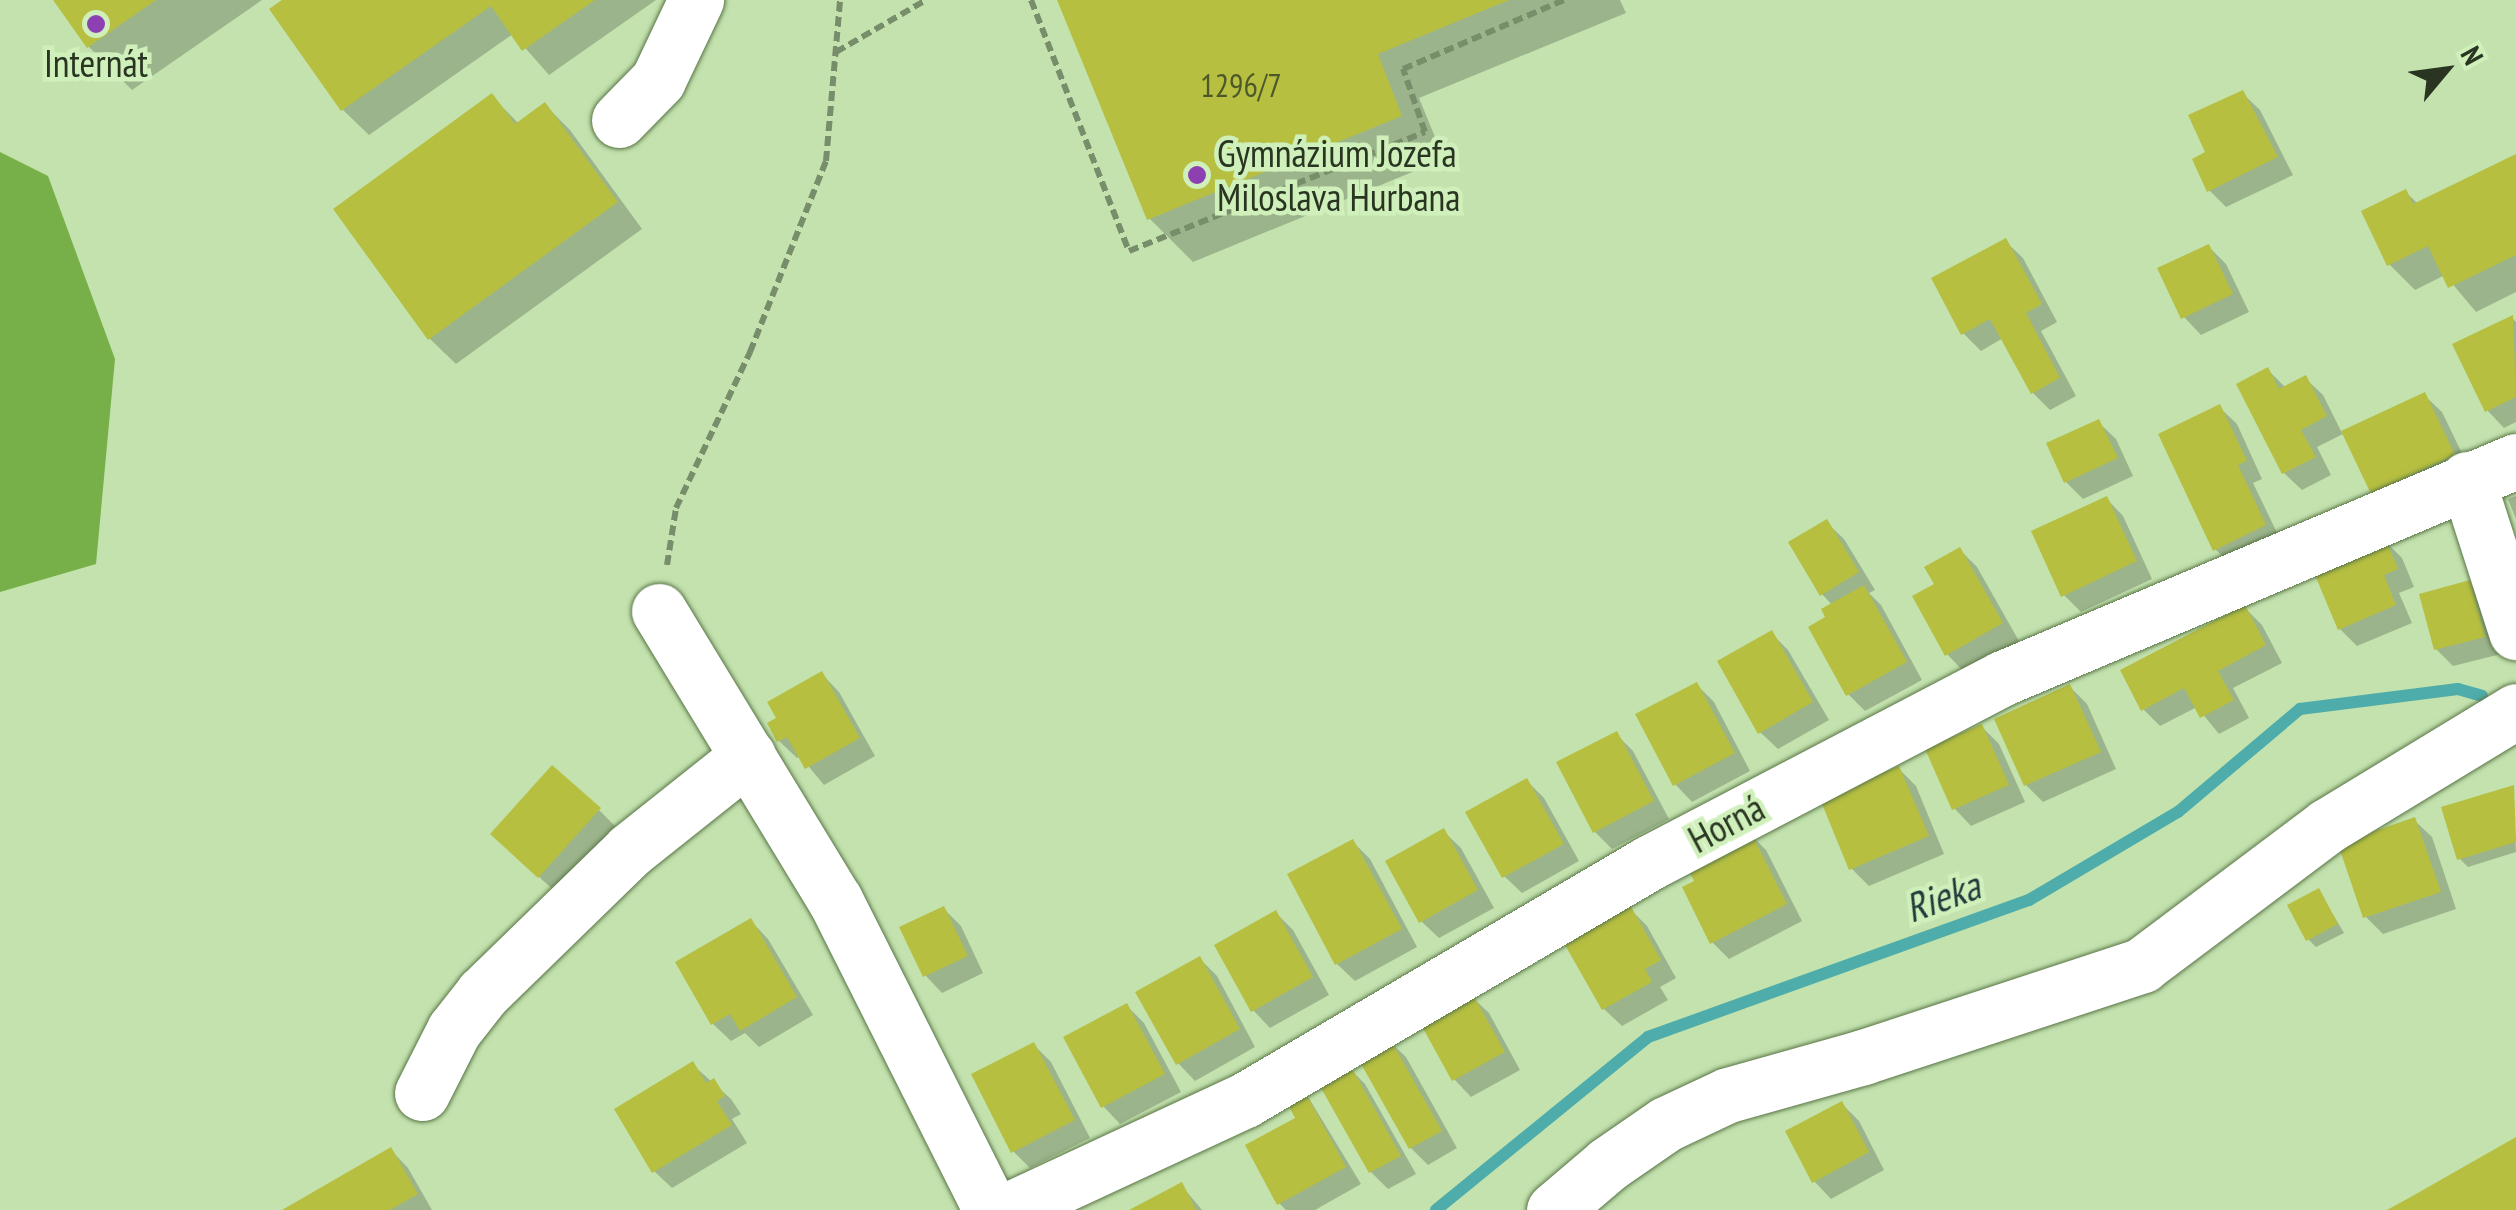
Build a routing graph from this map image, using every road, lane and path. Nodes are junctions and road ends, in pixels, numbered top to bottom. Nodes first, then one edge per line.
1 (696, 0) edge
2 (840, 0) edge
3 (926, 0) edge
4 (1031, 0) edge
5 (1564, 0) edge
6 (836, 52) junction
7 (619, 120) dead end
8 (2492, 470) edge
9 (659, 611) joint
10 (2516, 632) edge
11 (2516, 711) edge
12 (748, 756) junction
13 (422, 1093) dead end
14 (991, 1210) edge
15 (1008, 1210) edge
16 (1554, 1210) edge

1 - 7 street
2 - 6 path
3 - 6 path
4 - 5 path
6 - 9 path
8 - 10 street, Horná
8 - 15 street, Horná
9 - 12 street
11 - 16 street
12 - 13 street
12 - 14 street

